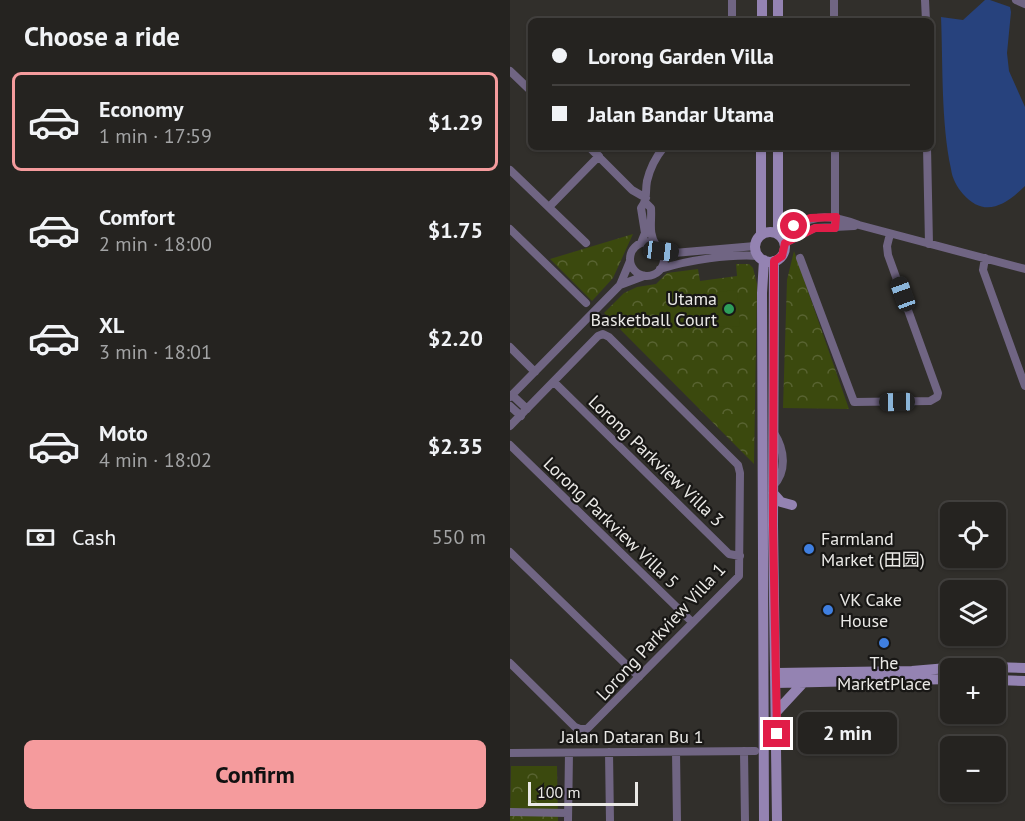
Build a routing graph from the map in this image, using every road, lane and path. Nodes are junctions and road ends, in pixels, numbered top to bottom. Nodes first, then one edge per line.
1 (732, 0) edge
2 (762, 0) edge
3 (778, 0) edge
4 (834, 0) edge
5 (925, 0) edge
6 (1016, 0) edge
7 (1025, 4) edge
8 (732, 18) edge
9 (762, 18) edge
10 (778, 18) edge
11 (834, 18) edge
12 (926, 18) edge
13 (510, 71) edge
14 (528, 88) edge
15 (593, 150) edge
16 (662, 150) edge
17 (761, 150) edge
18 (778, 150) edge
19 (835, 150) edge
20 (927, 150) edge
21 (599, 156) junction
22 (510, 170) edge
23 (646, 200) junction
24 (549, 207) junction
25 (836, 217) junction
26 (859, 225) junction
27 (648, 226) junction
28 (835, 228) junction
29 (510, 229) edge
30 (890, 234) junction
31 (761, 235) junction
32 (782, 239) junction
33 (586, 243) dead end
34 (641, 243) junction
35 (929, 244) junction
36 (659, 249) junction
37 (763, 256) junction
38 (800, 258) dead end
39 (985, 258) junction
40 (630, 261) junction
41 (660, 269) junction
42 (1025, 269) edge
43 (646, 276) junction
44 (620, 285) junction
45 (586, 303) dead end
46 (510, 347) edge
47 (535, 372) junction
48 (554, 382) junction
49 (1025, 386) edge
50 (511, 396) edge
51 (510, 406) edge
52 (524, 412) junction
53 (510, 426) edge
54 (510, 445) edge
55 (773, 490) junction
56 (792, 505) dead end
57 (773, 511) junction
58 (762, 525) junction
59 (510, 552) edge
60 (740, 556) junction
61 (692, 622) junction
62 (776, 645) junction
63 (510, 663) edge
64 (1006, 668) edge
65 (1025, 668) edge
66 (940, 670) edge
67 (798, 672) junction
68 (639, 677) junction
69 (772, 679) junction
70 (940, 680) edge
71 (1006, 680) edge
72 (1025, 681) edge
73 (803, 683) junction
74 (777, 712) junction
75 (763, 741) junction
76 (744, 751) junction
77 (755, 751) junction
78 (609, 752) junction
79 (676, 752) junction
80 (510, 753) edge
81 (568, 753) junction
82 (763, 762) junction
83 (510, 812) edge
84 (568, 817) edge
85 (610, 821) edge
86 (677, 821) edge
87 (745, 821) edge
88 (764, 821) edge
89 (777, 821) edge

1 - 8 street
2 - 9 street
3 - 10 street
4 - 11 street
5 - 12 street
6 - 7 street
13 - 14 street
15 - 21 street
16 - 23 street
17 - 31 street
18 - 32 street
19 - 25 street
20 - 35 street
21 - 23 street
21 - 24 street
22 - 24 street
23 - 27 street
24 - 33 street
25 - 26 street
25 - 28 street
25 - 32 street
26 - 28 street
26 - 30 street
27 - 34 street
27 - 36 street
28 - 32 street
29 - 45 street
30 - 35 street
30 - 38 street
31 - 32 street
31 - 37 street
32 - 37 street
34 - 36 street
34 - 40 street
35 - 39 street
36 - 37 street
36 - 41 street
37 - 41 street
37 - 55 street
37 - 58 street
39 - 42 street
39 - 49 street
40 - 43 street
40 - 44 street
41 - 43 street
43 - 44 street
44 - 47 street
46 - 47 street
47 - 50 street
48 - 52 street, Lorong Parkview Villa 1
48 - 60 street, Lorong Parkview Villa 3
48 - 60 street, Lorong Parkview Villa 1
50 - 52 street
51 - 52 street
52 - 53 street, Lorong Parkview Villa 1
54 - 61 street, Lorong Parkview Villa 5
55 - 56 street
55 - 57 street
57 - 58 street
57 - 62 street
58 - 69 street
59 - 68 street
60 - 61 street, Lorong Parkview Villa 1
61 - 68 street, Lorong Parkview Villa 1
62 - 67 street
62 - 69 street
63 - 68 street, Lorong Parkview Villa 1
64 - 65 street
66 - 67 street
67 - 69 street
69 - 73 street
69 - 74 street
69 - 75 street
70 - 73 street
71 - 72 street
73 - 74 street
74 - 89 street
75 - 77 street
75 - 82 street
76 - 77 street, Jalan Dataran Bu 1
76 - 79 street, Jalan Dataran Bu 1
76 - 87 street
77 - 82 street
78 - 79 street, Jalan Dataran Bu 1
78 - 81 street, Jalan Dataran Bu 1
78 - 85 street
79 - 86 street
80 - 81 street, Jalan Dataran Bu 1
81 - 84 street
82 - 88 street
83 - 84 street

